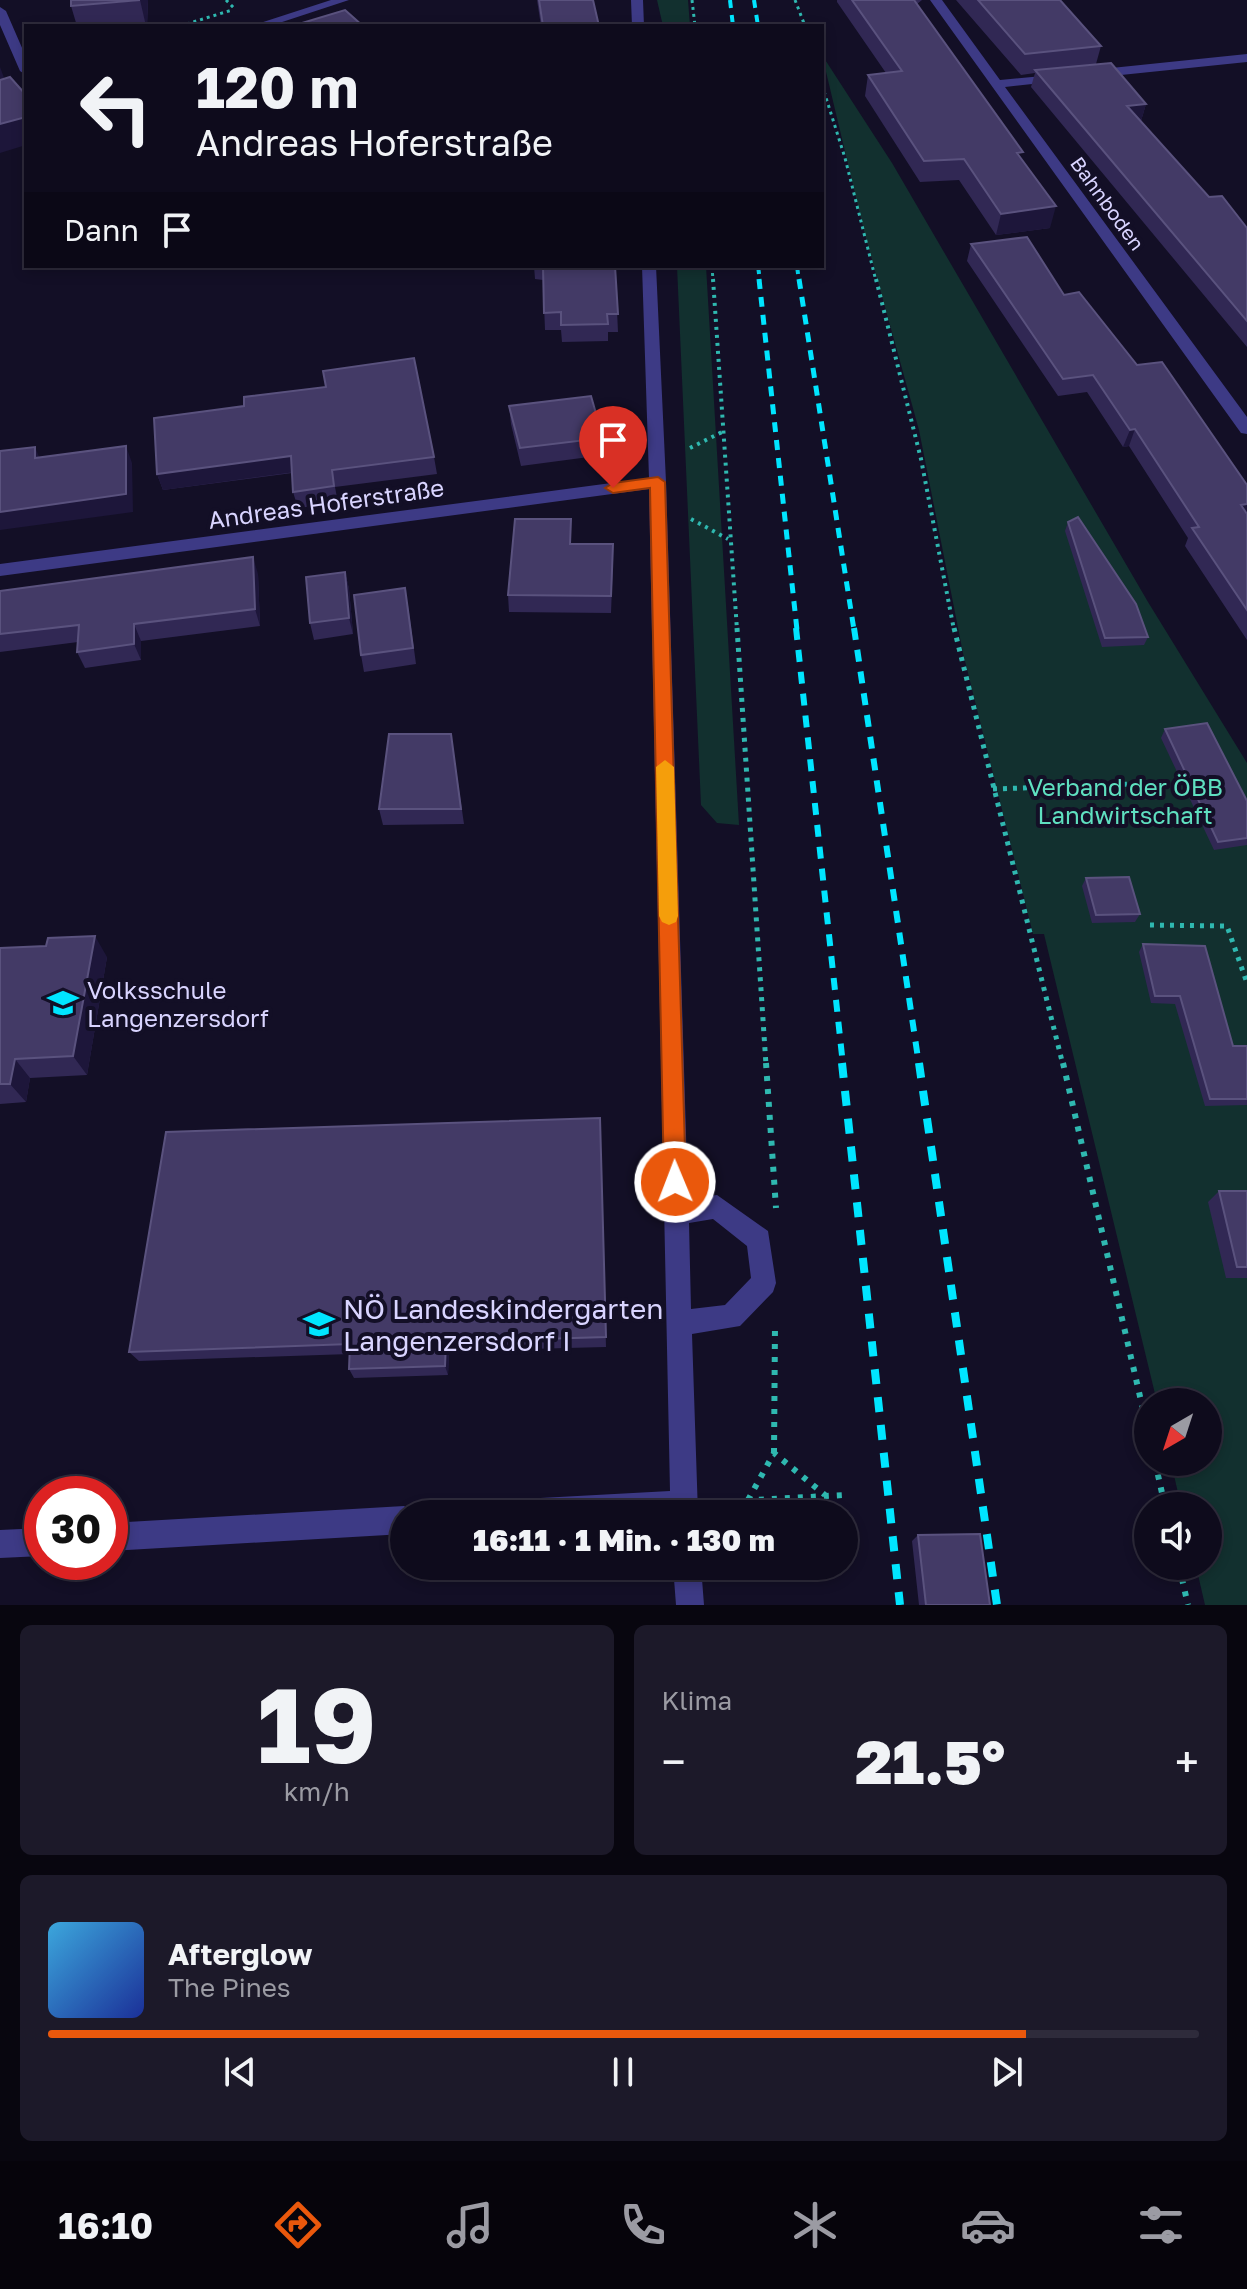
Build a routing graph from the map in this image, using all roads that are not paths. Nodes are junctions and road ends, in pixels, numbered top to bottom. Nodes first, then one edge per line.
1 (343, 0) edge
2 (637, 0) edge
3 (936, 0) edge
4 (0, 11) edge
5 (264, 24) edge
6 (638, 24) edge
7 (1247, 58) edge
8 (24, 66) edge
9 (996, 84) junction
10 (649, 268) edge
11 (1247, 429) edge
12 (658, 482) junction
13 (0, 570) edge
14 (676, 1213) junction
15 (678, 1323) junction
16 (683, 1500) edge
17 (390, 1521) edge
18 (128, 1536) edge
19 (24, 1543) edge
20 (0, 1544) edge
21 (688, 1580) edge
22 (690, 1605) edge

1 - 5 street
2 - 6 street
3 - 9 street, Bahnboden
4 - 8 street
7 - 9 street
9 - 11 street, Bahnboden
10 - 12 street
12 - 13 street, Andreas Hoferstraße
12 - 14 street
14 - 15 street
14 - 15 street
15 - 16 street
17 - 18 street
19 - 20 street
21 - 22 street

